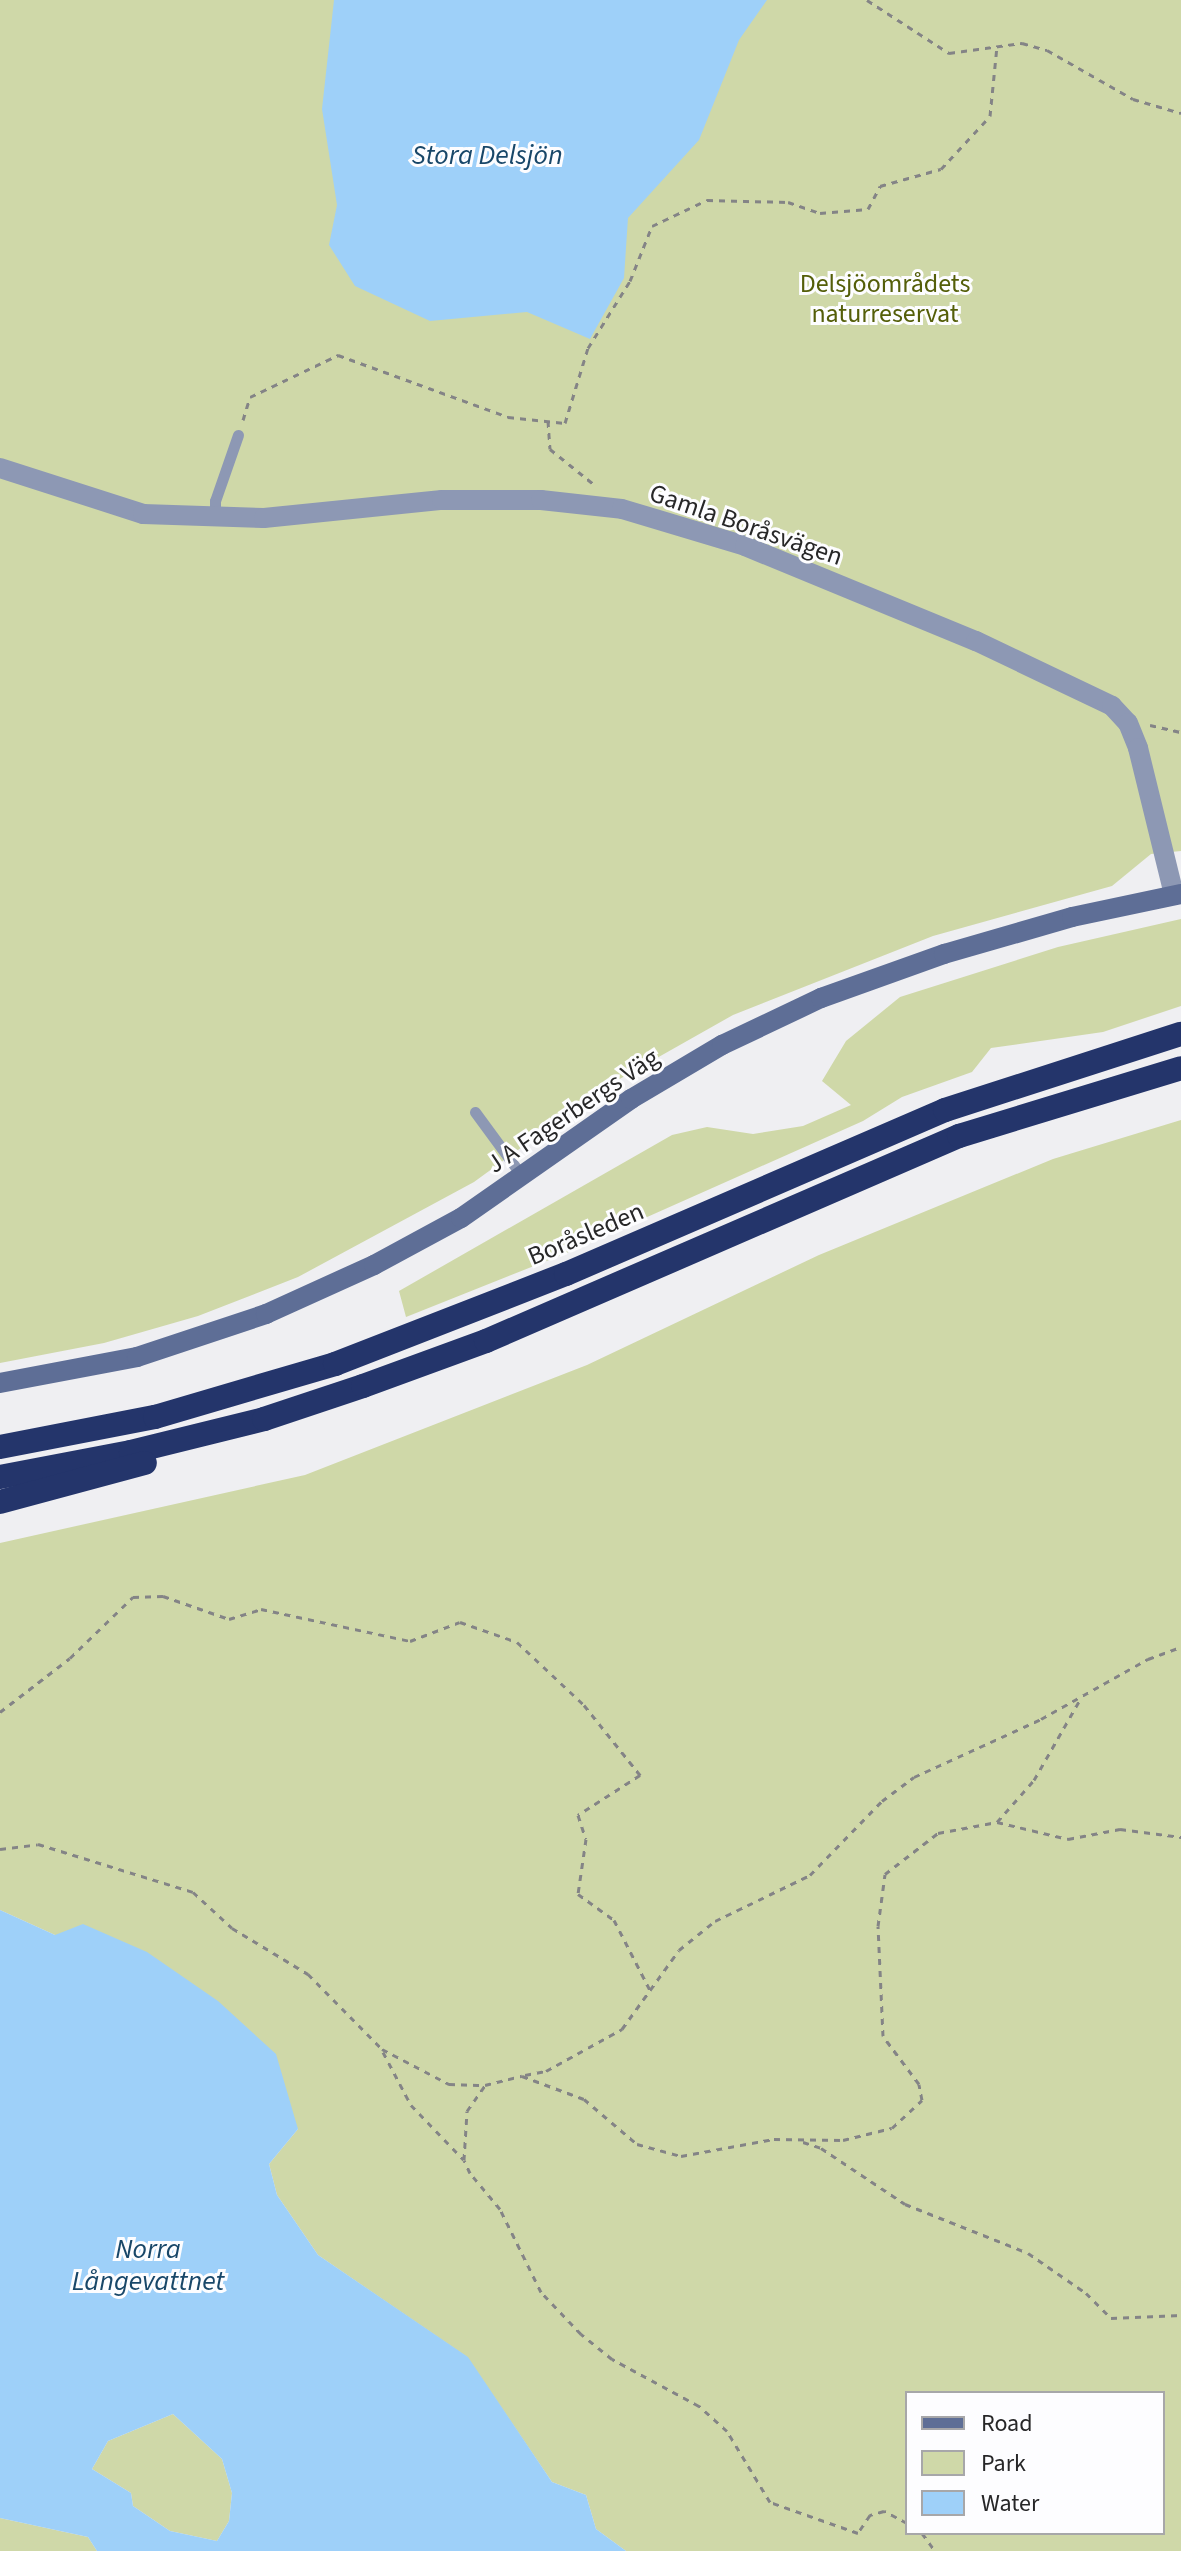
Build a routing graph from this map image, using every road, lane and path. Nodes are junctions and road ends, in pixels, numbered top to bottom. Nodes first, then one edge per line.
1 (867, 0) edge
2 (997, 46) junction
3 (1181, 113) edge
4 (548, 421) junction
5 (238, 435) joint
6 (0, 468) edge
7 (603, 507) junction
8 (215, 519) junction
9 (1128, 723) junction
10 (1181, 732) edge
11 (1177, 895) edge
12 (1181, 1034) edge
13 (1181, 1068) edge
14 (475, 1112) dead end
15 (522, 1176) junction
16 (0, 1383) edge
17 (264, 1419) junction
18 (0, 1447) edge
19 (0, 1477) edge
20 (0, 1502) edge
21 (1181, 1647) edge
22 (1081, 1698) junction
23 (0, 1712) edge
24 (997, 1822) junction
25 (1181, 1837) edge
26 (0, 1849) edge
27 (650, 1990) junction
28 (382, 2049) junction
29 (522, 2076) junction
30 (485, 2085) junction
31 (799, 2141) junction
32 (464, 2160) junction
33 (1181, 2315) edge
34 (905, 2522) edge

1 - 2 path
2 - 3 path
2 - 4 path
4 - 5 path
4 - 7 path
5 - 8 lane
6 - 8 street, Gamla Boråsvägen
7 - 8 street, Gamla Boråsvägen
7 - 9 street, Gamla Boråsvägen
9 - 10 path
9 - 11 street
11 - 15 street, J A Fagerbergs Väg
12 - 18 highway, Boråsleden
13 - 17 highway
14 - 15 lane
15 - 16 street, J A Fagerbergs Väg
17 - 19 highway
17 - 20 highway
21 - 22 path
22 - 24 path
22 - 27 path
23 - 27 path
24 - 25 path
24 - 31 path
26 - 28 path
27 - 29 path
28 - 30 path
28 - 32 path
29 - 30 path
29 - 31 path
30 - 32 path
31 - 33 path
32 - 34 path

